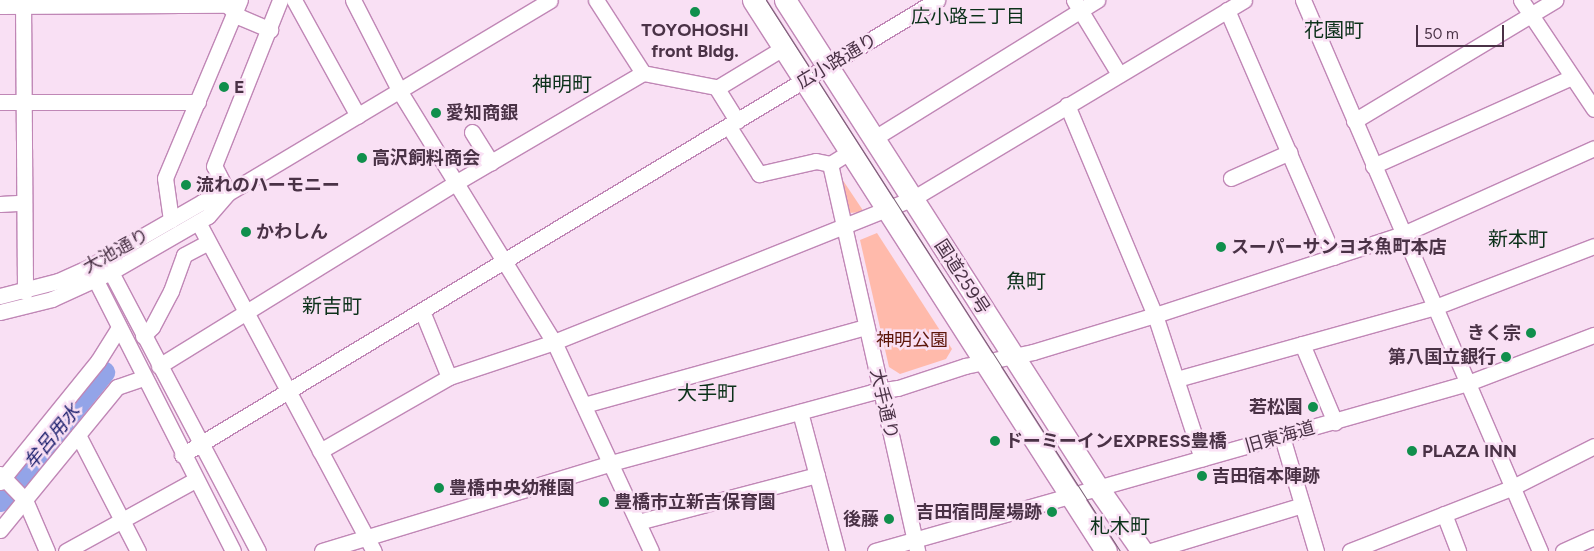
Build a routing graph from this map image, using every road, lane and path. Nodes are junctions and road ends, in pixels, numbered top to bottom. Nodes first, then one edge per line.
1 (280, 0) edge
2 (294, 0) edge
3 (354, 0) edge
4 (550, 0) edge
5 (596, 0) edge
6 (753, 0) edge
7 (785, 0) edge
8 (937, 0) edge
9 (1097, 0) edge
10 (1244, 0) edge
11 (1303, 0) edge
12 (1521, 0) edge
13 (1555, 0) edge
14 (23, 3) edge
15 (146, 3) edge
16 (1078, 5) edge
17 (0, 6) edge
18 (237, 6) edge
19 (1227, 10) junction
20 (1531, 15) junction
21 (270, 30) junction
22 (782, 48) junction
23 (828, 67) junction
24 (643, 73) junction
25 (1119, 74) junction
26 (1572, 77) junction
27 (803, 81) junction
28 (717, 88) junction
29 (400, 92) junction
30 (0, 102) edge
31 (24, 102) junction
32 (198, 102) junction
33 (1067, 105) junction
34 (1594, 109) edge
35 (358, 116) junction
36 (1354, 121) junction
37 (733, 124) junction
38 (472, 132) dead end
39 (873, 139) junction
40 (1594, 148) edge
41 (851, 151) junction
42 (1290, 152) junction
43 (490, 162) junction
44 (830, 164) junction
45 (1373, 166) junction
46 (1231, 178) dead end
47 (457, 182) junction
48 (228, 193) junction
49 (912, 199) junction
50 (22, 203) junction
51 (0, 204) edge
52 (889, 208) junction
53 (171, 220) junction
54 (198, 222) junction
55 (843, 229) junction
56 (1403, 234) junction
57 (208, 242) junction
58 (1594, 246) edge
59 (1334, 257) junction
60 (504, 261) junction
61 (108, 265) junction
62 (92, 274) junction
63 (25, 292) junction
64 (0, 296) edge
65 (1436, 307) junction
66 (245, 310) junction
67 (422, 311) junction
68 (0, 312) edge
69 (1155, 315) junction
70 (866, 327) junction
71 (119, 328) junction
72 (1594, 335) edge
73 (144, 336) junction
74 (554, 342) junction
75 (1302, 344) junction
76 (1014, 356) junction
77 (986, 362) junction
78 (159, 366) junction
79 (449, 377) junction
80 (143, 378) junction
81 (1177, 379) junction
82 (1468, 383) junction
83 (287, 390) junction
84 (880, 391) junction
85 (584, 405) junction
86 (800, 412) junction
87 (1335, 422) junction
88 (78, 435) junction
89 (1282, 437) junction
90 (199, 444) junction
91 (1594, 446) edge
92 (320, 451) junction
93 (182, 454) junction
94 (1202, 458) junction
95 (611, 464) junction
96 (816, 475) junction
97 (2, 478) edge
98 (195, 480) junction
99 (1513, 487) junction
100 (1098, 488) junction
101 (1071, 494) junction
102 (22, 495) junction
103 (1302, 505) junction
104 (1444, 514) junction
105 (122, 521) junction
106 (638, 522) junction
107 (0, 530) edge
108 (366, 536) junction
109 (1594, 537) edge
110 (916, 546) edge
111 (47, 551) edge
112 (66, 551) edge
113 (138, 551) edge
114 (233, 551) edge
115 (258, 551) edge
116 (322, 551) edge
117 (374, 551) edge
118 (651, 551) edge
119 (837, 551) edge
120 (875, 551) edge
121 (1106, 551) edge
122 (1142, 551) edge
123 (1151, 551) edge
124 (1316, 551) edge
125 (1350, 551) edge
126 (1458, 551) edge
127 (1540, 551) edge
128 (1563, 551) edge

1 - 21 street
2 - 35 street
3 - 29 street
4 - 29 street
5 - 24 street
6 - 22 highway, 国道259号
7 - 23 highway, 国道259号
8 - 23 street, 広小路通り
9 - 16 street
10 - 19 street
11 - 36 street
12 - 20 street
13 - 20 street
14 - 15 street
14 - 17 street
14 - 31 street
15 - 18 street
16 - 25 street
16 - 39 street
18 - 21 street
18 - 32 street
19 - 25 street
19 - 42 street
20 - 26 street
20 - 36 street
21 - 48 street
22 - 27 highway, 国道259号
22 - 28 street
23 - 27 street, 広小路通り
23 - 39 highway, 国道259号
24 - 28 street
24 - 43 street
25 - 33 street
26 - 34 street
26 - 45 street
27 - 37 street, 広小路通り
27 - 41 highway, 国道259号
28 - 37 street
29 - 35 street
29 - 47 street
30 - 31 street
31 - 32 street
31 - 50 street
32 - 53 street
33 - 49 street
33 - 69 street
35 - 48 street
36 - 45 street
37 - 44 street
37 - 60 street, 広小路通り
38 - 43 street
39 - 49 highway, 国道259号
40 - 56 street
41 - 44 street
41 - 52 highway, 国道259号
42 - 46 street
42 - 59 street
43 - 47 street
44 - 55 street, 大手通り
45 - 56 street
47 - 60 street
47 - 66 street
48 - 53 street, 大池通り
48 - 54 street
49 - 52 street
49 - 76 highway, 国道259号
50 - 51 street
50 - 63 street
52 - 55 street
52 - 77 highway, 国道259号
53 - 61 street, 大池通り
54 - 57 street
54 - 61 street
55 - 70 street, 大手通り
55 - 74 street
56 - 59 street
56 - 65 street
57 - 66 street
57 - 73 street
58 - 65 street
59 - 69 street
60 - 67 street, 広小路通り
60 - 74 street
61 - 62 street, 大池通り
61 - 73 street
62 - 63 street, 大池通り
62 - 68 street, 大池通り
62 - 71 street
63 - 64 street, 大池通り
65 - 75 street
65 - 82 street
66 - 78 street
66 - 83 street
67 - 79 street
67 - 83 street, 広小路通り
69 - 76 street
69 - 81 street
70 - 84 street, 大手通り
70 - 85 street
71 - 80 street
71 - 97 street
72 - 82 street, 旧東海道
73 - 78 street
74 - 79 street
74 - 85 street
75 - 81 street
75 - 87 street
76 - 77 street
76 - 100 highway, 国道259号
77 - 84 street
77 - 101 highway, 国道259号
78 - 90 street
79 - 92 street
80 - 88 street
80 - 93 street
81 - 94 street
82 - 87 street, 旧東海道
82 - 99 street
83 - 90 street, 広小路通り
83 - 92 street
84 - 86 street
84 - 110 street, 大手通り
85 - 95 street
86 - 95 street
86 - 96 street
87 - 89 street, 旧東海道
88 - 102 street
88 - 105 street
89 - 94 street, 旧東海道
89 - 103 street
90 - 93 street, 広小路通り
90 - 115 street
91 - 99 street
92 - 108 street
93 - 98 street
94 - 100 street, 旧東海道
95 - 106 street
95 - 108 street
96 - 106 street
96 - 119 street
97 - 102 street
98 - 105 street
98 - 114 street
99 - 104 street
99 - 127 street
100 - 101 street, 旧東海道
100 - 122 highway, 国道259号
101 - 110 street, 旧東海道
101 - 121 highway, 国道259号
102 - 107 street
102 - 111 street
103 - 123 street
103 - 124 street
104 - 125 street
104 - 126 street
105 - 112 street
105 - 113 street
106 - 118 street
108 - 116 street
108 - 117 street
109 - 128 street
110 - 120 street, 旧東海道

